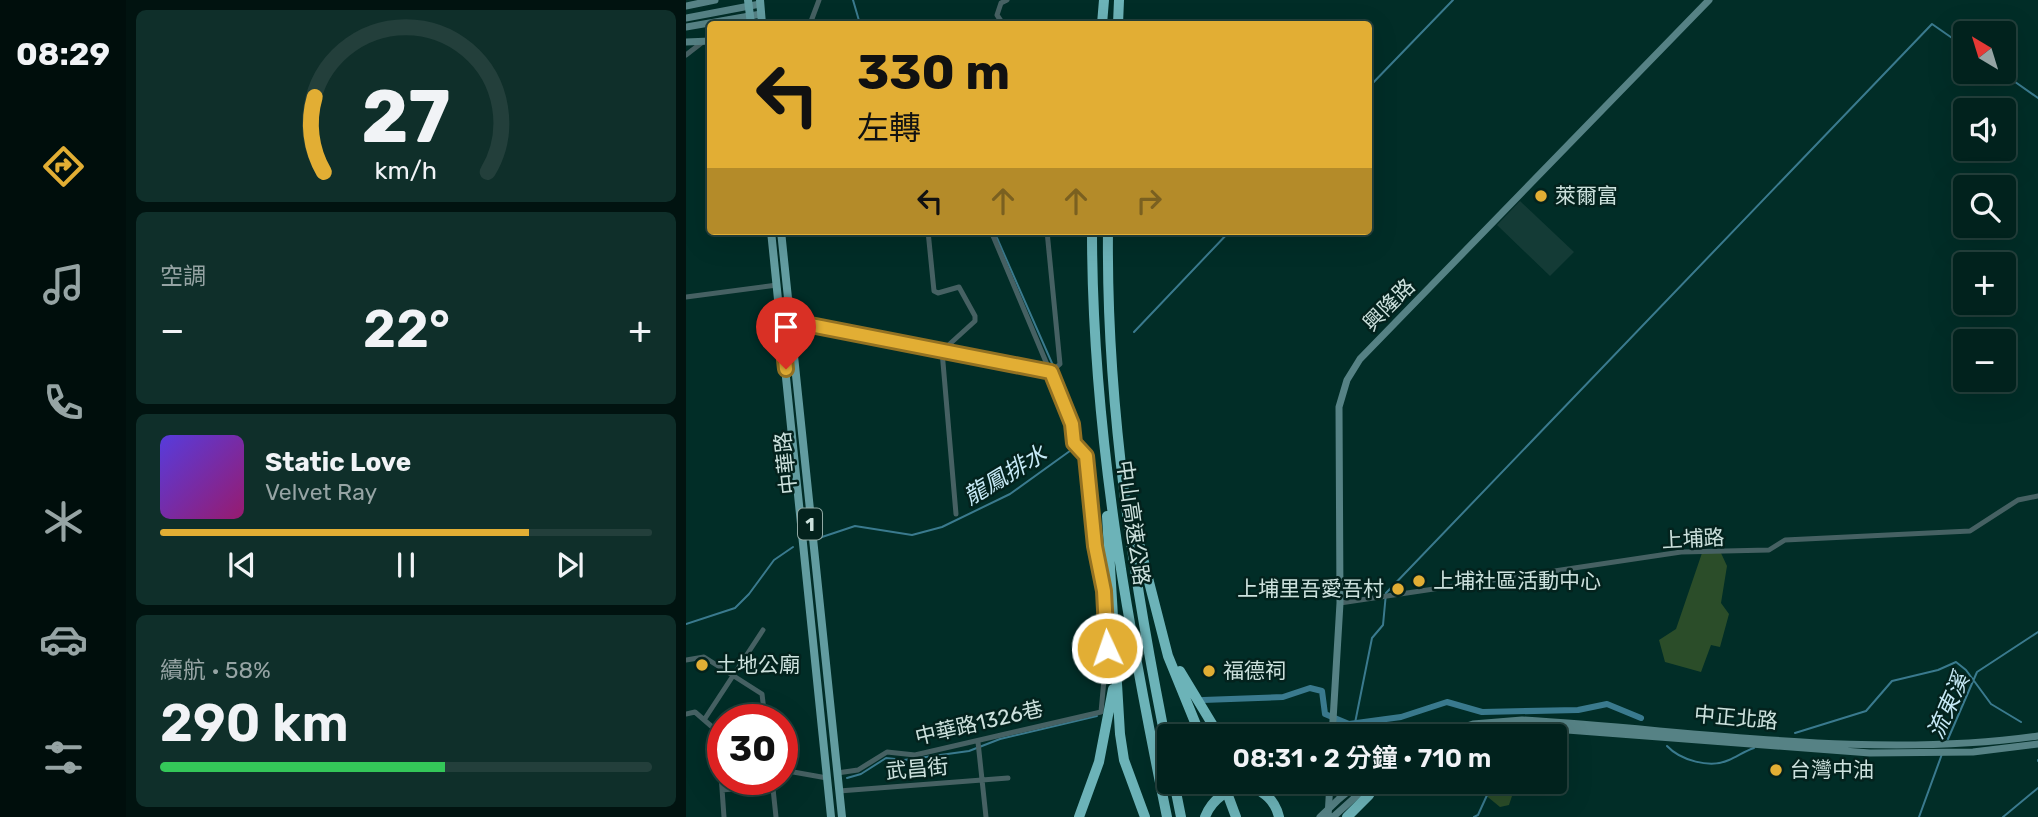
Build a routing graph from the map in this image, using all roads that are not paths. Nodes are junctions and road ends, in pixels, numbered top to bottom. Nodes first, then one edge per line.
1 (715, 0) edge
2 (818, 0) edge
3 (1007, 0) edge
4 (1104, 0) edge
5 (1119, 0) edge
6 (1709, 0) edge
7 (686, 6) edge
8 (760, 6) edge
9 (749, 7) edge
10 (811, 21) edge
11 (1001, 21) edge
12 (1102, 21) edge
13 (1118, 21) edge
14 (689, 22) edge
15 (707, 41) edge
16 (686, 42) edge
17 (686, 55) edge
18 (772, 235) edge
19 (781, 235) edge
20 (928, 235) edge
21 (993, 235) edge
22 (1046, 235) edge
23 (1092, 235) edge
24 (1108, 235) edge
25 (782, 284) junction
26 (686, 297) edge
27 (785, 321) junction
28 (942, 351) junction
29 (1051, 372) junction
30 (1107, 491) junction
31 (2038, 496) edge
32 (1126, 497) junction
33 (956, 514) dead end
34 (1340, 603) junction
35 (764, 630) dead end
36 (1115, 633) junction
37 (1165, 642) junction
38 (686, 660) edge
39 (734, 676) junction
40 (763, 704) edge
41 (686, 714) edge
42 (704, 720) junction
43 (707, 723) edge
44 (1162, 724) edge
45 (1196, 724) edge
46 (1211, 724) edge
47 (1333, 724) edge
48 (1473, 724) edge
49 (1567, 730) edge
50 (2038, 736) edge
51 (978, 744) junction
52 (2038, 744) edge
53 (1932, 749) junction
54 (798, 773) edge
55 (836, 773) junction
56 (827, 776) junction
57 (1008, 778) dead end
58 (982, 779) junction
59 (828, 791) junction
60 (839, 791) junction
61 (1176, 794) edge
62 (1227, 794) edge
63 (1331, 794) edge
64 (1349, 794) edge
65 (1354, 794) edge
66 (1369, 794) edge
67 (722, 795) edge
68 (773, 795) edge
69 (1343, 801) junction
70 (724, 817) edge
71 (776, 817) edge
72 (831, 817) edge
73 (842, 817) edge
74 (986, 817) edge
75 (1079, 817) edge
76 (1145, 817) edge
77 (1167, 817) edge
78 (1181, 817) edge
79 (1206, 817) edge
80 (1236, 817) edge
81 (1279, 817) edge
82 (1321, 817) edge
83 (1330, 817) edge
84 (1347, 817) edge

1 - 7 main road
2 - 10 street
3 - 11 street
4 - 12 highway
5 - 13 highway
6 - 34 main road, 興隆路
8 - 9 main road
9 - 14 main road
15 - 16 main road
15 - 17 street
18 - 25 main road, 中華路 / 1
19 - 25 main road, 中華路 / 1
20 - 28 street
21 - 29 street
22 - 29 street
23 - 30 highway, 中山高速公路
24 - 32 highway, 中山高速公路
25 - 26 street
25 - 27 main road, 中華路 / 1
27 - 28 street
27 - 55 main road, 中華路 / 1
27 - 56 main road, 中華路 / 1
28 - 29 street
28 - 33 street
29 - 51 street, 中華路1326巷
30 - 36 highway
30 - 77 highway, 中山高速公路
31 - 34 street, 上埔路
32 - 37 highway
32 - 44 highway, 中山高速公路
34 - 47 main road, 興隆路
35 - 39 street
36 - 75 highway
36 - 76 highway
37 - 45 highway
37 - 46 highway
38 - 39 street
39 - 40 street
39 - 42 street
41 - 42 street
42 - 43 street
48 - 53 main road, 中正北路
49 - 53 main road, 中正北路
50 - 53 main road, 中正北路
51 - 55 street, 中華路1326巷
51 - 58 street
52 - 53 main road, 中正北路
54 - 56 street, 中華路1326巷
55 - 56 street, 中華路1326巷
55 - 60 main road, 中華路 / 1
56 - 59 main road, 中華路 / 1
57 - 58 street, 武昌街
58 - 60 street, 武昌街
58 - 74 street
59 - 60 street, 武昌街
59 - 72 main road, 中華路 / 1
60 - 73 main road, 中華路 / 1
61 - 78 highway
62 - 80 highway, bridge
63 - 83 main road
64 - 69 main road
65 - 69 main road
66 - 84 highway
67 - 70 street
68 - 71 street
69 - 82 main road, bridge
69 - 83 main road
79 - 81 highway

